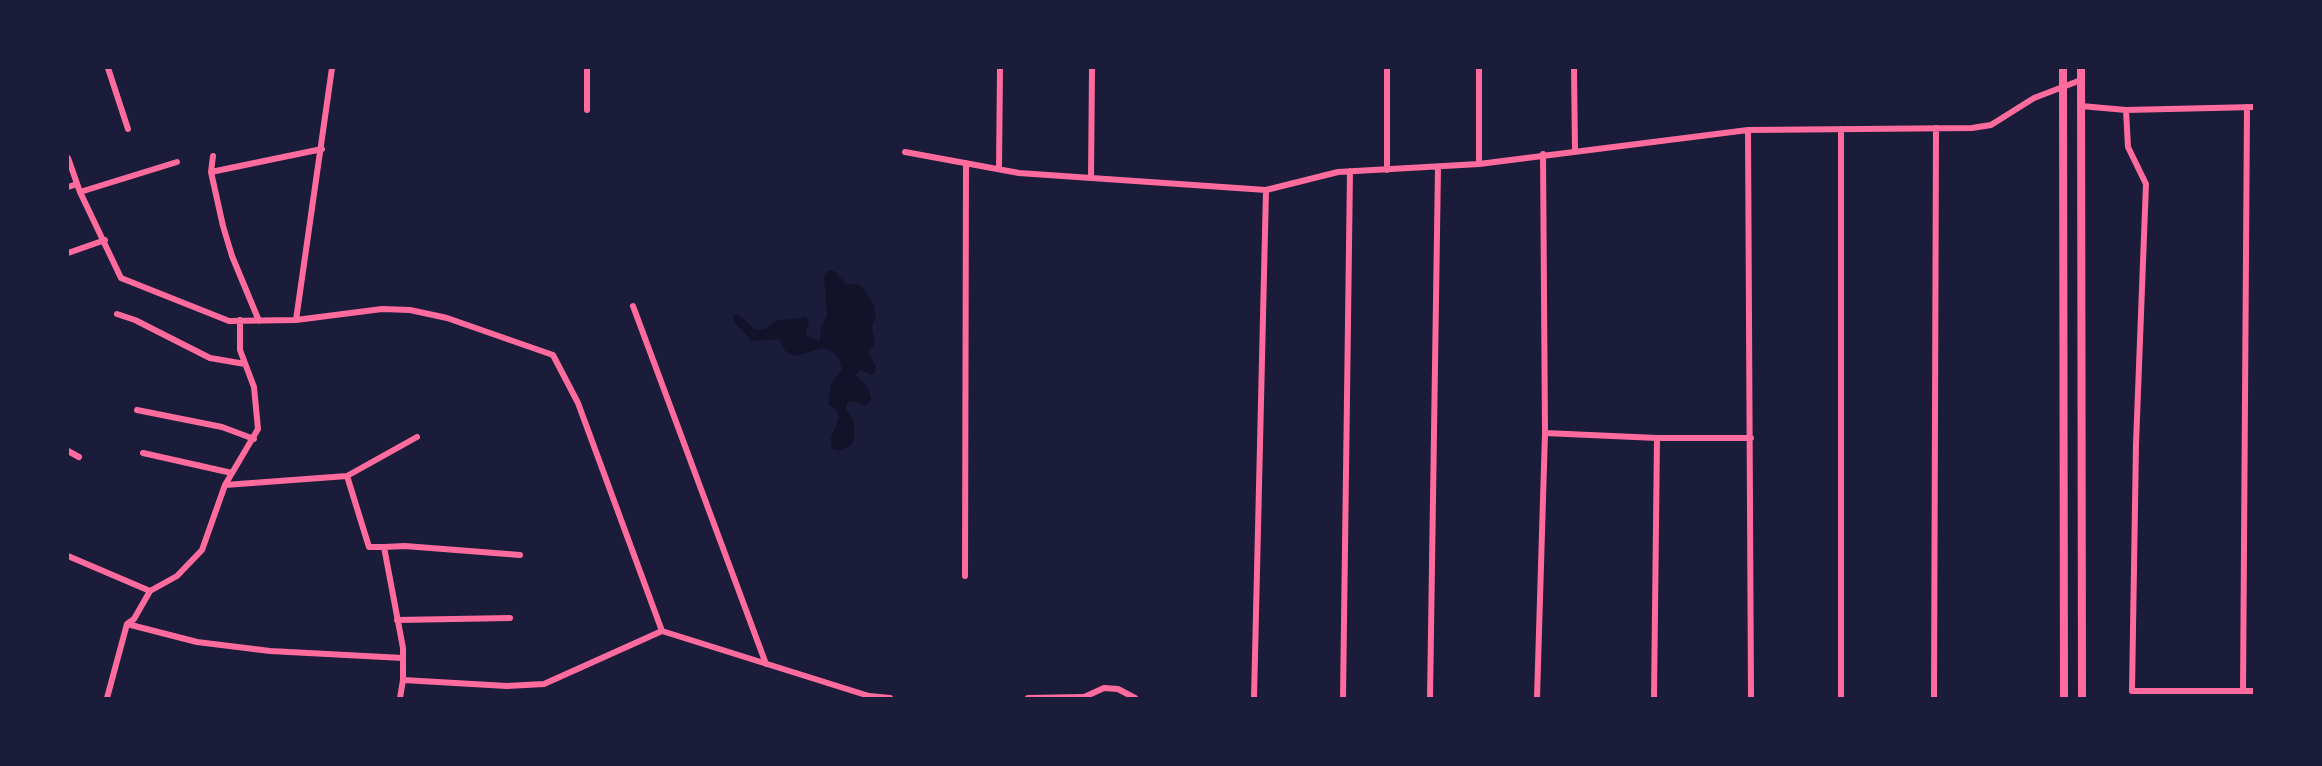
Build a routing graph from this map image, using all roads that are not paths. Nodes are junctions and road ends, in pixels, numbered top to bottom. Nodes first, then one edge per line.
1 (108, 68) edge
2 (332, 68) edge
3 (587, 68) edge
4 (1000, 68) edge
5 (1092, 68) edge
6 (1388, 68) edge
7 (1479, 68) edge
8 (1574, 68) edge
9 (2062, 68) edge
10 (2081, 68) edge
11 (2081, 80) junction
12 (2063, 87) junction
13 (2081, 106) junction
14 (2251, 107) edge
15 (587, 110) dead end
16 (2126, 110) junction
17 (1936, 128) junction
18 (128, 129) dead end
19 (1841, 129) junction
20 (1748, 130) junction
21 (322, 149) junction
22 (1575, 151) junction
23 (905, 152) dead end
24 (1543, 154) junction
25 (213, 156) dead end
26 (68, 158) edge
27 (177, 162) dead end
28 (966, 163) junction
29 (1479, 164) junction
30 (1438, 167) junction
31 (999, 169) junction
32 (1387, 170) junction
33 (1350, 171) junction
34 (211, 172) junction
35 (1091, 178) junction
36 (78, 184) junction
37 (68, 187) edge
38 (1266, 190) junction
39 (80, 192) junction
40 (105, 240) junction
41 (68, 253) edge
42 (633, 306) dead end
43 (117, 314) dead end
44 (240, 320) junction
45 (296, 320) junction
46 (260, 321) junction
47 (245, 364) junction
48 (137, 410) dead end
49 (1545, 433) junction
50 (417, 437) dead end
51 (1657, 438) junction
52 (1751, 438) junction
53 (254, 440) junction
54 (68, 451) edge
55 (143, 453) dead end
56 (79, 457) dead end
57 (232, 473) junction
58 (347, 476) junction
59 (225, 485) junction
60 (384, 547) junction
61 (520, 555) dead end
62 (68, 556) edge
63 (965, 576) dead end
64 (150, 591) junction
65 (510, 618) dead end
66 (397, 620) junction
67 (127, 624) junction
68 (662, 631) junction
69 (403, 658) junction
70 (766, 664) junction
71 (403, 680) junction
72 (2243, 691) junction
73 (2254, 691) edge
74 (869, 697) edge
75 (1083, 698) edge
76 (107, 699) edge
77 (400, 699) edge
78 (890, 699) edge
79 (1028, 699) edge
80 (1135, 699) edge
81 (1254, 699) edge
82 (1343, 699) edge
83 (1430, 699) edge
84 (1537, 699) edge
85 (1654, 699) edge
86 (1751, 699) edge
87 (1841, 699) edge
88 (1934, 699) edge
89 (2064, 699) edge
90 (2082, 699) edge

1 - 18 street
2 - 21 street
3 - 15 street
4 - 31 street
5 - 35 street
6 - 32 street
7 - 29 street
8 - 22 street
9 - 12 main road
10 - 11 main road
11 - 12 street
11 - 13 main road
12 - 17 street
12 - 89 main road
13 - 16 street
13 - 90 main road
14 - 16 street
14 - 72 street
16 - 72 street
17 - 19 street
17 - 88 street
19 - 20 street
19 - 87 street
20 - 22 street
20 - 52 street
21 - 34 street
21 - 45 street
22 - 24 street
23 - 28 street
24 - 29 street
24 - 49 street
25 - 34 street
26 - 36 street
27 - 39 street
28 - 31 street
28 - 63 street
29 - 30 street
30 - 32 street
30 - 83 street
31 - 35 street
32 - 33 street
33 - 38 street
33 - 82 street
34 - 46 street
35 - 38 street
36 - 37 street
36 - 39 street
38 - 81 street
39 - 40 street
40 - 41 street
40 - 44 street
42 - 70 street
43 - 47 street
44 - 46 street
44 - 47 street
45 - 46 street
45 - 68 street
47 - 53 street
48 - 53 street
49 - 51 street
49 - 84 street
50 - 58 street
51 - 52 street
51 - 85 street
52 - 86 street
53 - 57 street
54 - 56 street
55 - 57 street
57 - 59 street
58 - 59 street
58 - 60 street
59 - 64 street
60 - 61 street
60 - 66 street
62 - 64 street
64 - 67 street
65 - 66 street
66 - 69 street
67 - 69 street
67 - 76 street
68 - 70 street
68 - 71 street
69 - 71 street
70 - 74 street
71 - 77 street
72 - 73 street
74 - 78 street
75 - 79 street
75 - 80 street

